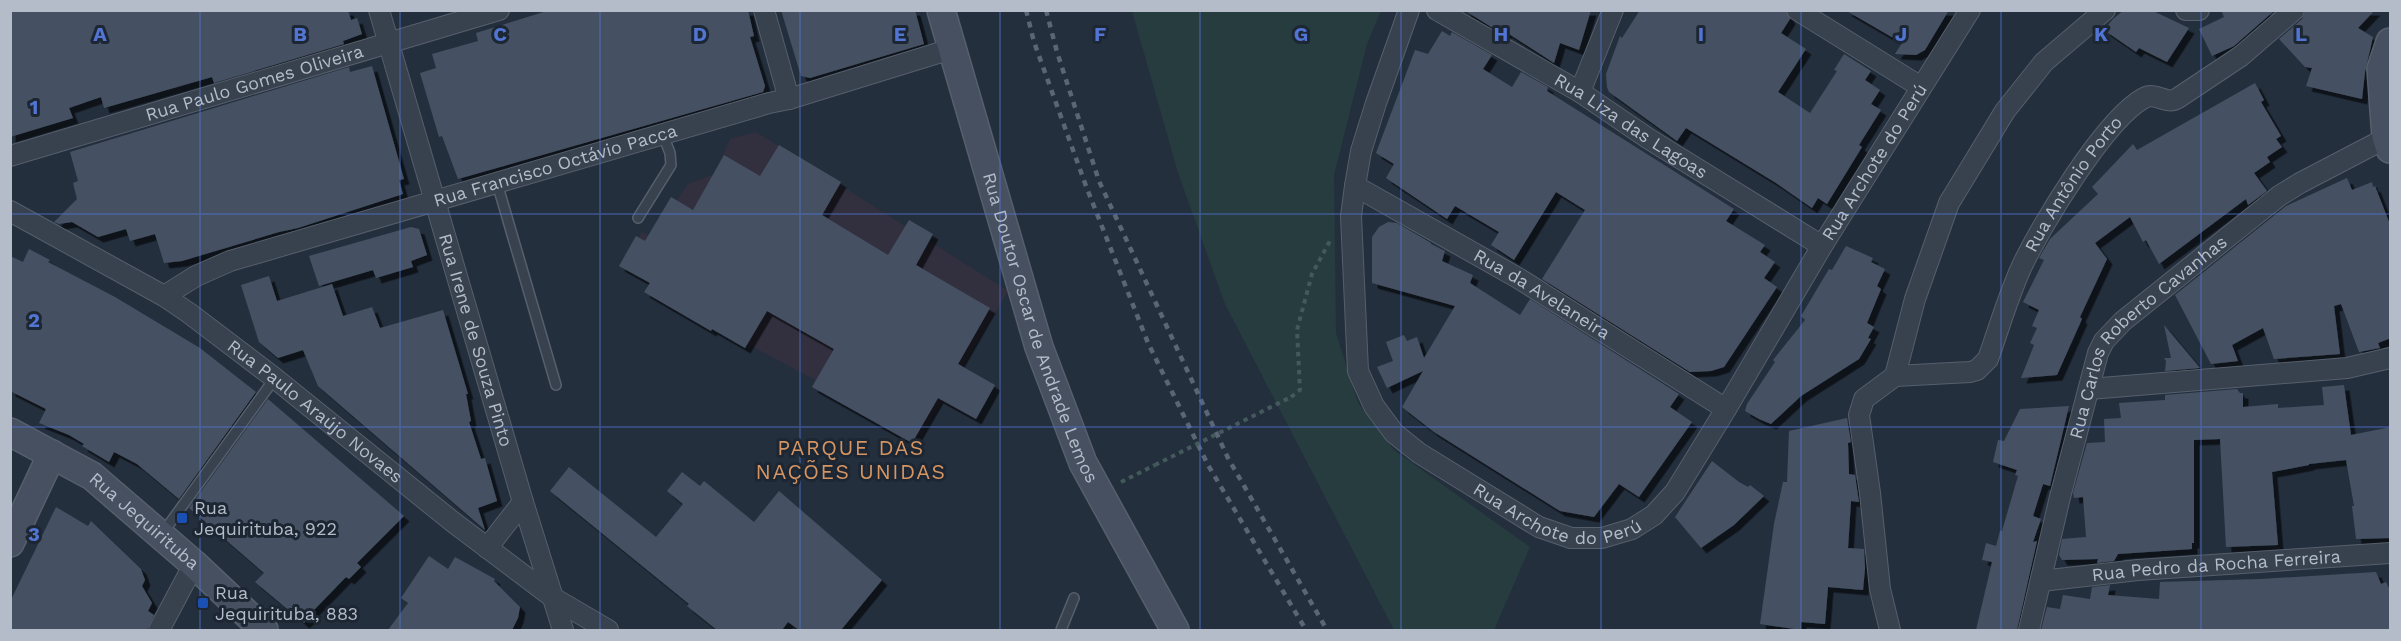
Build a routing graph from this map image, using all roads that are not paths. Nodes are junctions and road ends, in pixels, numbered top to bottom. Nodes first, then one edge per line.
1 (379, 10) edge
2 (499, 10) edge
3 (764, 10) edge
4 (941, 10) edge
5 (1408, 10) edge
6 (1437, 10) edge
7 (1613, 10) edge
8 (1797, 10) edge
9 (1970, 10) edge
10 (2105, 10) edge
11 (2186, 10) edge
12 (2199, 10) edge
13 (2294, 10) edge
14 (2391, 42) edge
15 (389, 43) junction
16 (951, 49) junction
17 (1921, 87) junction
18 (1580, 92) junction
19 (789, 99) junction
20 (663, 135) junction
21 (2389, 141) edge
22 (10, 156) edge
23 (497, 183) junction
24 (1355, 186) junction
25 (435, 201) junction
26 (10, 211) edge
27 (638, 218) dead end
28 (1822, 246) junction
29 (164, 296) junction
30 (2391, 358) edge
31 (1895, 375) junction
32 (274, 378) junction
33 (556, 385) dead end
34 (2089, 389) junction
35 (1726, 410) junction
36 (10, 432) edge
37 (52, 454) junction
38 (523, 502) junction
39 (162, 535) junction
40 (10, 543) edge
41 (487, 548) junction
42 (2391, 554) edge
43 (194, 564) junction
44 (2041, 581) junction
45 (1074, 597) dead end
46 (555, 599) junction
47 (159, 630) edge
48 (264, 630) edge
49 (563, 630) edge
50 (608, 630) edge
51 (1061, 630) edge
52 (1175, 630) edge
53 (1890, 630) edge
54 (2029, 630) edge

1 - 15 street, Rua Irene de Souza Pinto
2 - 15 street, Rua Paulo Gomes Oliveira
3 - 19 street
4 - 16 street, Rua Doutor Oscar de Andrade Lemos
5 - 24 street, Rua Archote do Perú
6 - 18 street, Rua Liza das Lagoas
7 - 18 street
8 - 17 street
9 - 17 street, Rua Archote do Perú
10 - 31 street
11 - 12 street
13 - 31 street, Rua Antônio Porto
14 - 21 street
15 - 22 street, Rua Paulo Gomes Oliveira
15 - 25 street, Rua Irene de Souza Pinto
16 - 19 street, Rua Francisco Octávio Pacca
16 - 52 street, Rua Doutor Oscar de Andrade Lemos
17 - 28 street, Rua Archote do Perú
18 - 28 street, Rua Liza das Lagoas
19 - 20 street, Rua Francisco Octávio Pacca
20 - 23 street, Rua Francisco Octávio Pacca
20 - 27 lane
21 - 34 street, Rua Carlos Roberto Cavanhas
23 - 25 street, Rua Francisco Octávio Pacca
23 - 33 lane
24 - 35 street, Rua da Avelaneira
24 - 35 street, Rua Archote do Perú
25 - 29 street, Rua Francisco Octávio Pacca
25 - 38 street, Rua Irene de Souza Pinto
26 - 29 street, Rua Paulo Araújo Novaes
28 - 35 street, Rua Archote do Perú
29 - 32 street, Rua Paulo Araújo Novaes
30 - 34 street
31 - 53 street
32 - 39 lane
32 - 41 street, Rua Paulo Araújo Novaes
34 - 44 street, Rua Carlos Roberto Cavanhas
36 - 37 street, Rua Jequirituba
37 - 39 street, Rua Jequirituba
37 - 40 street
38 - 41 street
38 - 46 street, Rua Irene de Souza Pinto
39 - 43 street, Rua Jequirituba
41 - 46 street, Rua Paulo Araújo Novaes
42 - 44 street, Rua Pedro da Rocha Ferreira
43 - 47 street
43 - 48 street, Rua Jequirituba
44 - 54 street, Rua Carlos Roberto Cavanhas
45 - 51 lane
46 - 49 street, Rua Irene de Souza Pinto
46 - 50 street, Rua Paulo Araújo Novaes

